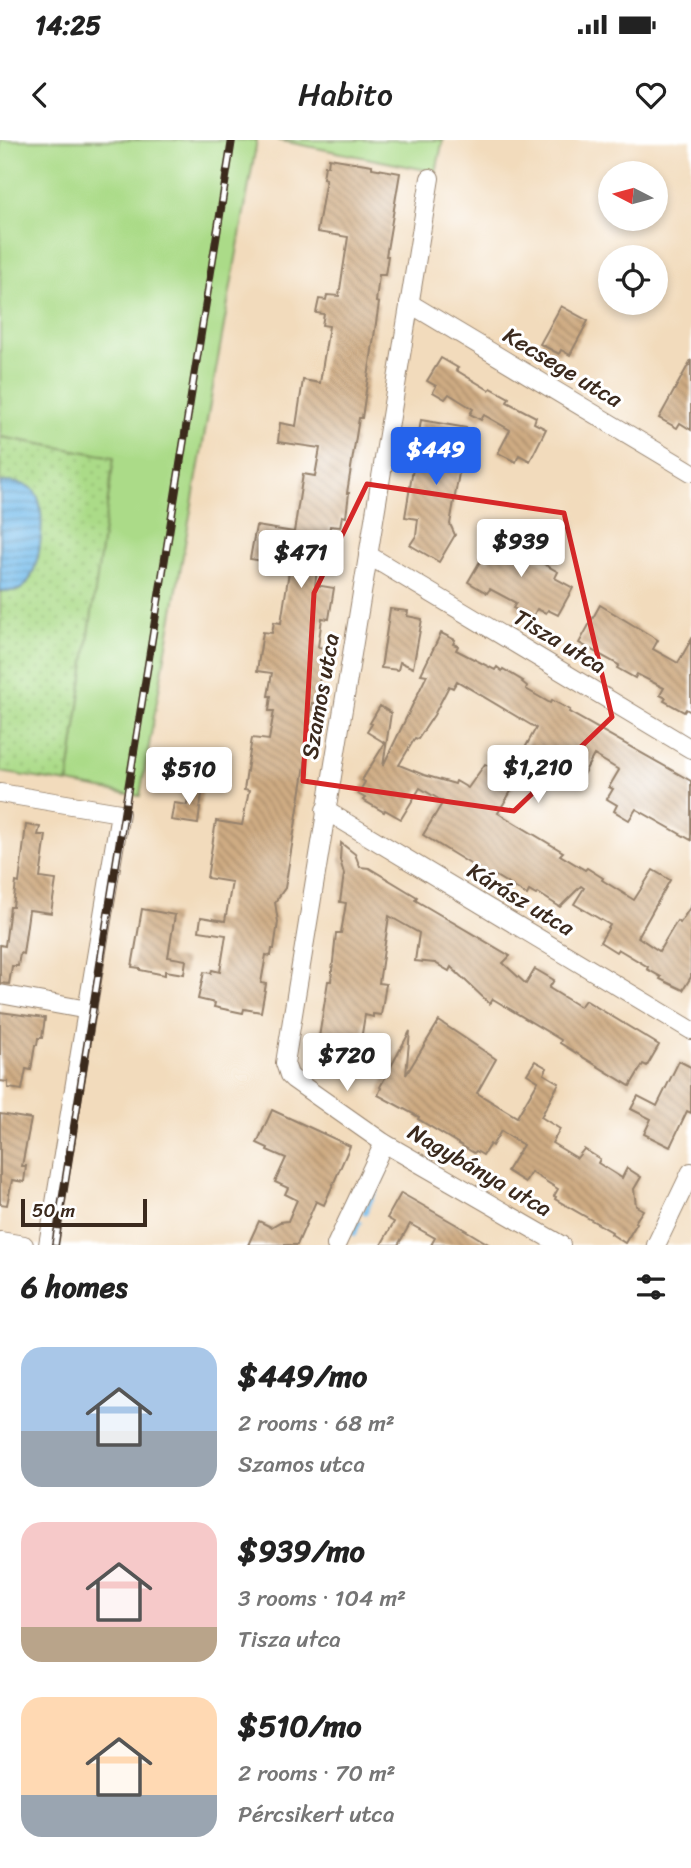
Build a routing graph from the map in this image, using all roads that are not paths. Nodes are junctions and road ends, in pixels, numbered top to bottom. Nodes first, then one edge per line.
1 (430, 178) dead end
2 (410, 303) junction
3 (691, 472) edge
4 (368, 555) junction
5 (691, 748) edge
6 (0, 793) edge
7 (325, 810) junction
8 (0, 994) edge
9 (88, 1010) junction
10 (691, 1030) edge
11 (285, 1056) joint
12 (384, 1143) junction
13 (691, 1172) edge
14 (0, 1241) edge
15 (24, 1245) edge
16 (48, 1245) edge
17 (336, 1245) edge
18 (561, 1245) edge
19 (656, 1245) edge

1 - 2 street, Szamos utca
2 - 3 street, Kecsege utca
2 - 4 street, Szamos utca
4 - 5 street, Tisza utca
4 - 7 street, Szamos utca
6 - 9 street
7 - 10 street, Kárász utca
7 - 11 street, Szamos utca
8 - 9 street
9 - 16 street
11 - 12 street, Nagybánya utca
12 - 17 street
12 - 18 street, Nagybánya utca
13 - 19 street
14 - 15 street

